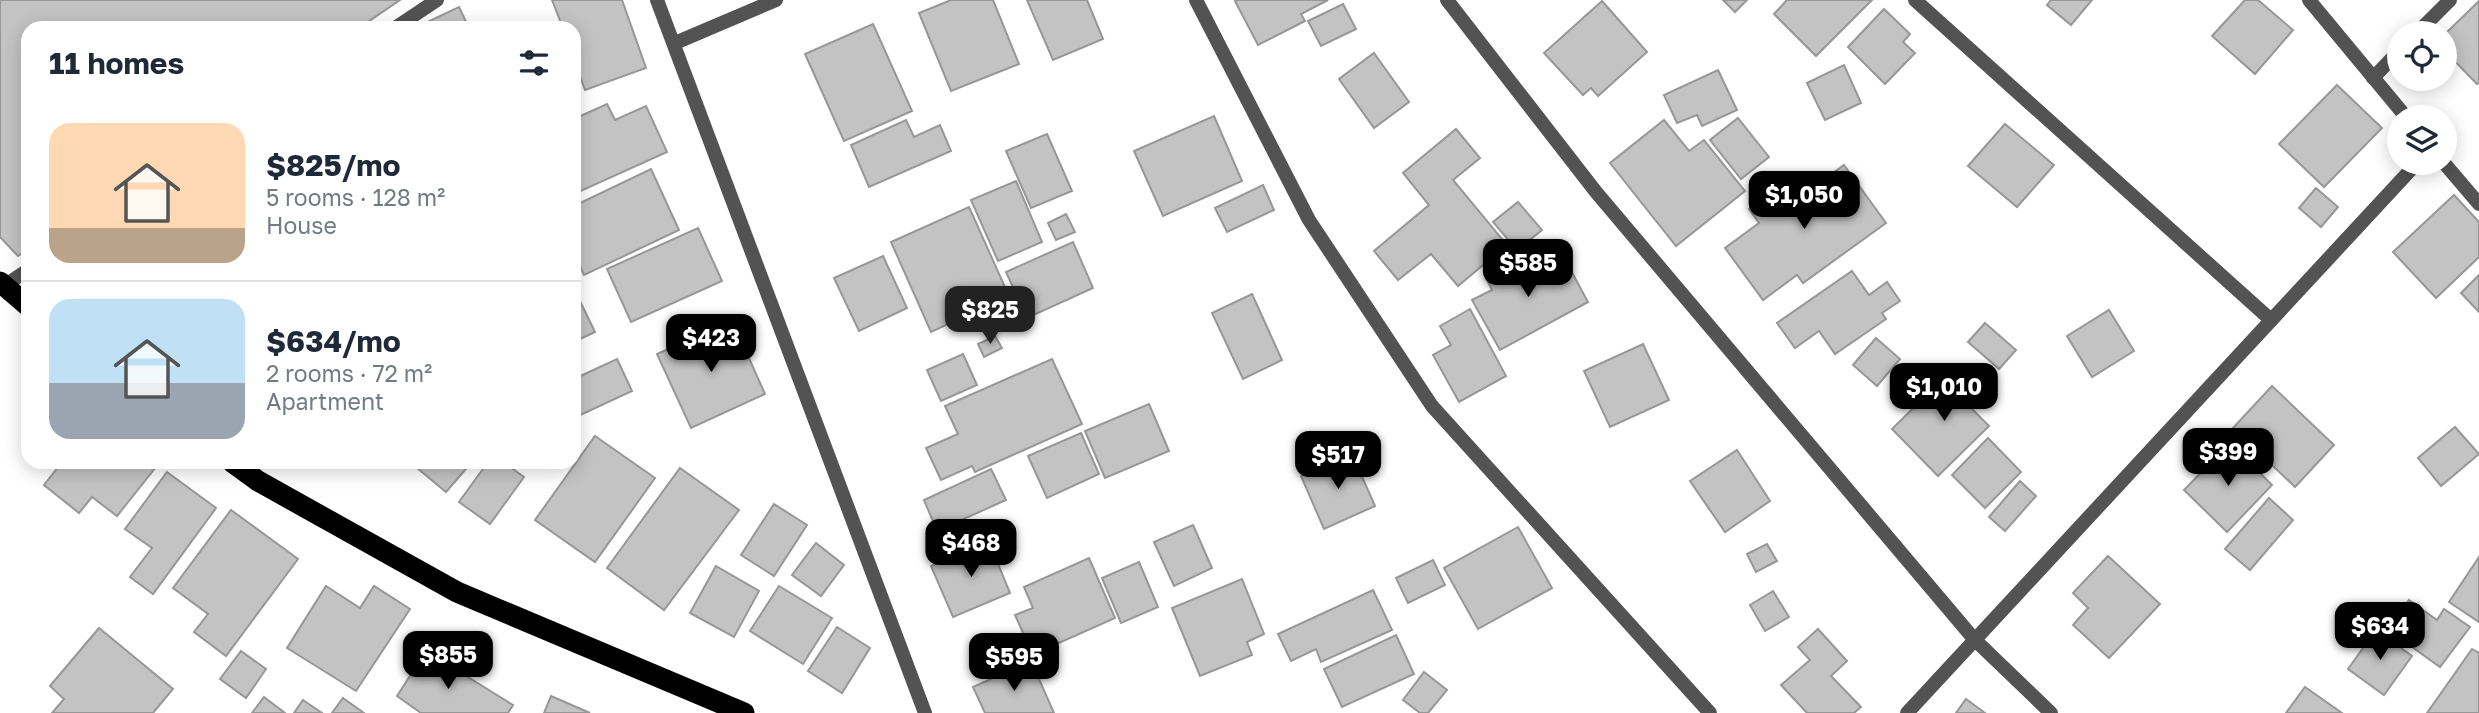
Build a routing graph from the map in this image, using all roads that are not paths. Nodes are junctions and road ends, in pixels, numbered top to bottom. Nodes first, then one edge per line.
1 (437, 0) edge
2 (657, 0) edge
3 (776, 0) edge
4 (1196, 0) edge
5 (1447, 0) edge
6 (1915, 0) edge
7 (2309, 0) edge
8 (2450, 0) edge
9 (405, 21) edge
10 (2429, 21) edge
11 (675, 43) junction
12 (2387, 63) edge
13 (2373, 78) junction
14 (2396, 105) edge
15 (2406, 175) edge
16 (2454, 175) edge
17 (2479, 204) edge
18 (21, 274) edge
19 (2, 284) edge
20 (21, 300) edge
21 (2271, 320) junction
22 (242, 469) edge
23 (1974, 639) junction
24 (744, 713) edge
25 (925, 713) edge
26 (1710, 713) edge
27 (1907, 713) edge
28 (2051, 713) edge

1 - 9 street
2 - 11 street
3 - 11 street
4 - 26 street
5 - 23 street
6 - 21 street
7 - 13 street
8 - 10 street
11 - 25 street
12 - 13 street
13 - 14 street
15 - 21 street
16 - 17 street
18 - 19 street
19 - 20 highway
21 - 23 street
22 - 24 highway
23 - 27 street
23 - 28 street

